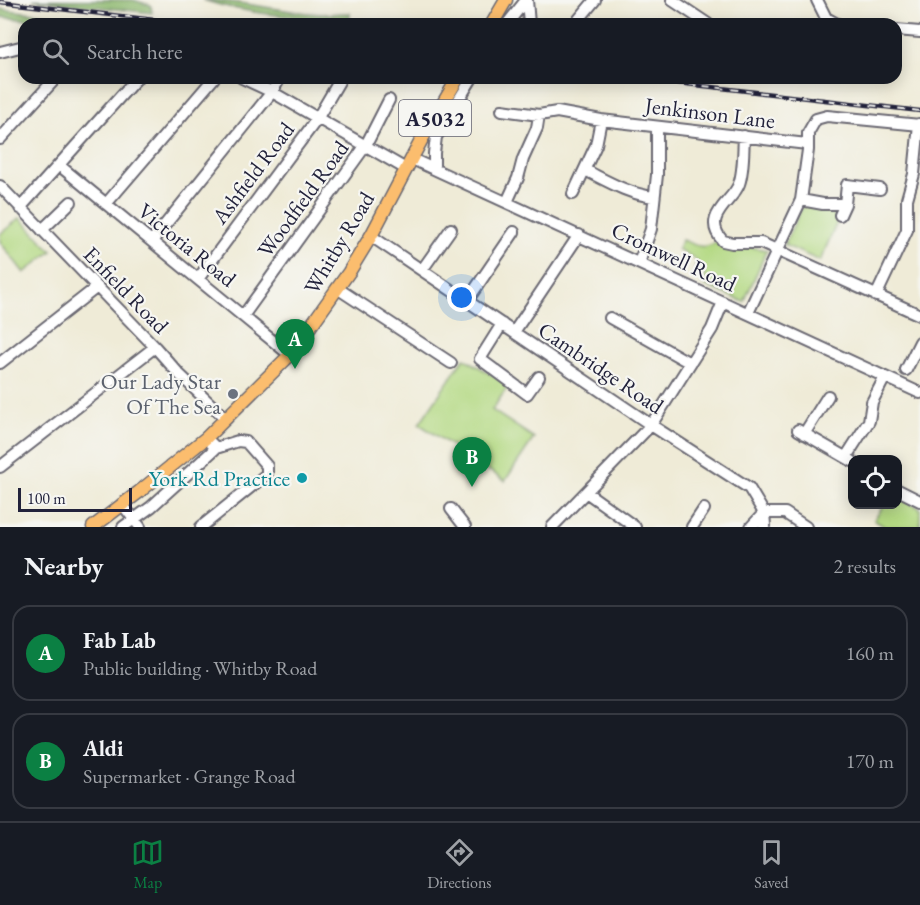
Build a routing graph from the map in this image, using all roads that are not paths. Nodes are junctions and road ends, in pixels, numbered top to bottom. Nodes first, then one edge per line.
1 (506, 0) edge
2 (527, 0) edge
3 (595, 0) edge
4 (672, 0) edge
5 (817, 0) edge
6 (496, 18) edge
7 (512, 18) edge
8 (528, 18) edge
9 (580, 18) edge
10 (699, 18) edge
11 (826, 18) edge
12 (902, 30) edge
13 (920, 32) edge
14 (18, 48) edge
15 (0, 52) edge
16 (51, 84) edge
17 (131, 84) edge
18 (209, 84) edge
19 (255, 84) edge
20 (277, 84) edge
21 (337, 84) edge
22 (455, 84) edge
23 (468, 84) edge
24 (272, 92) junction
25 (389, 100) dead end
26 (502, 110) dead end
27 (539, 115) junction
28 (317, 119) junction
29 (601, 120) junction
30 (920, 124) edge
31 (657, 127) junction
32 (744, 136) junction
33 (0, 140) edge
34 (807, 144) junction
35 (366, 145) junction
36 (409, 164) junction
37 (60, 165) junction
38 (435, 169) junction
39 (585, 170) junction
40 (0, 186) edge
41 (880, 189) dead end
42 (573, 194) dead end
43 (654, 197) junction
44 (801, 200) junction
45 (71, 202) dead end
46 (507, 202) junction
47 (106, 204) junction
48 (845, 204) junction
49 (20, 208) junction
50 (840, 215) dead end
51 (451, 229) dead end
52 (42, 230) junction
53 (514, 232) dead end
54 (579, 235) junction
55 (371, 236) junction
56 (152, 242) junction
57 (777, 250) junction
58 (639, 263) junction
59 (422, 270) junction
60 (198, 279) junction
61 (98, 288) junction
62 (337, 288) junction
63 (876, 296) junction
64 (467, 301) junction
65 (723, 302) junction
66 (748, 312) junction
67 (920, 315) edge
68 (243, 316) junction
69 (610, 318) dead end
70 (502, 324) junction
71 (514, 332) junction
72 (920, 342) edge
73 (155, 347) junction
74 (290, 355) junction
75 (0, 363) edge
76 (451, 363) dead end
77 (690, 363) junction
78 (906, 370) dead end
79 (539, 377) dead end
80 (885, 377) junction
81 (920, 393) edge
82 (828, 396) dead end
83 (226, 419) junction
84 (651, 424) junction
85 (237, 433) dead end
86 (206, 438) junction
87 (246, 442) junction
88 (216, 448) junction
89 (851, 455) edge
90 (848, 458) edge
91 (0, 467) edge
92 (586, 492) junction
93 (902, 492) edge
94 (920, 501) edge
95 (122, 504) junction
96 (451, 509) dead end
97 (704, 509) dead end
98 (764, 513) junction
99 (137, 523) edge
100 (93, 527) edge
101 (123, 527) edge
102 (201, 527) edge
103 (465, 527) edge
104 (552, 527) edge
105 (635, 527) edge
106 (692, 527) edge
107 (751, 527) edge
108 (764, 527) edge
109 (806, 527) edge

1 - 6 main road
2 - 7 street
2 - 8 street
3 - 9 street
4 - 10 street
5 - 11 street
12 - 13 street
14 - 15 street
16 - 33 street
17 - 37 street
18 - 47 street
19 - 24 street, Cromwell Road
20 - 24 street
21 - 28 street, Ashfield Road
22 - 36 main road, Whitby Road / A5032
23 - 38 street
24 - 28 street, Cromwell Road
24 - 56 street
25 - 35 street, Woodfield Road
26 - 27 street, Jenkinson Lane
27 - 29 street, Jenkinson Lane
27 - 46 street
28 - 35 street, Cromwell Road
28 - 60 street, Ashfield Road
29 - 31 street, Jenkinson Lane
29 - 39 street
30 - 34 street
30 - 63 street
31 - 32 street, Jenkinson Lane
31 - 43 street
32 - 34 street, Jenkinson Lane
32 - 57 street
34 - 44 street
35 - 36 street, Cromwell Road
35 - 68 street, Woodfield Road
36 - 38 street, Cromwell Road
36 - 55 main road, Whitby Road / A5032
37 - 47 street, Victoria Road
37 - 49 street
38 - 46 street, Cromwell Road
39 - 42 street
39 - 43 street
40 - 49 street, Enfield Road
41 - 48 street
43 - 58 street
44 - 48 street
44 - 57 street
45 - 52 street
46 - 54 street, Cromwell Road
47 - 56 street, Victoria Road
48 - 50 street
49 - 52 street, Enfield Road
51 - 59 street
52 - 61 street, Enfield Road
53 - 64 street
54 - 58 street, Cromwell Road
54 - 71 street
55 - 59 street, Cambridge Road
55 - 62 main road, Whitby Road / A5032
56 - 60 street, Victoria Road
57 - 63 street
57 - 66 street
58 - 65 street, Cromwell Road
59 - 64 street, Cambridge Road
60 - 68 street, Victoria Road
61 - 73 street, Enfield Road
61 - 75 street
62 - 74 main road, Whitby Road / A5032
62 - 76 street
63 - 67 street
64 - 70 street, Cambridge Road
65 - 66 street, Cromwell Road
65 - 77 street
66 - 80 street, Cromwell Road
68 - 74 street, Victoria Road
69 - 77 street
70 - 71 street, Cambridge Road
70 - 79 street
71 - 84 street, Cambridge Road
72 - 78 street
73 - 83 street, Enfield Road
73 - 91 street
74 - 83 main road, Whitby Road / A5032
77 - 84 street
80 - 81 street, Cromwell Road
80 - 89 street
82 - 90 street
83 - 86 main road, Whitby Road / A5032
84 - 92 street
84 - 98 street, Cambridge Road
85 - 87 street
86 - 88 street
86 - 95 main road, Whitby Road / A5032
87 - 88 street
87 - 102 street
88 - 99 street
92 - 104 street
92 - 105 street
93 - 94 street
95 - 99 street
95 - 100 main road, Whitby Road / A5032
96 - 103 street
97 - 106 street
98 - 107 street
98 - 108 street
98 - 109 street
99 - 101 street

